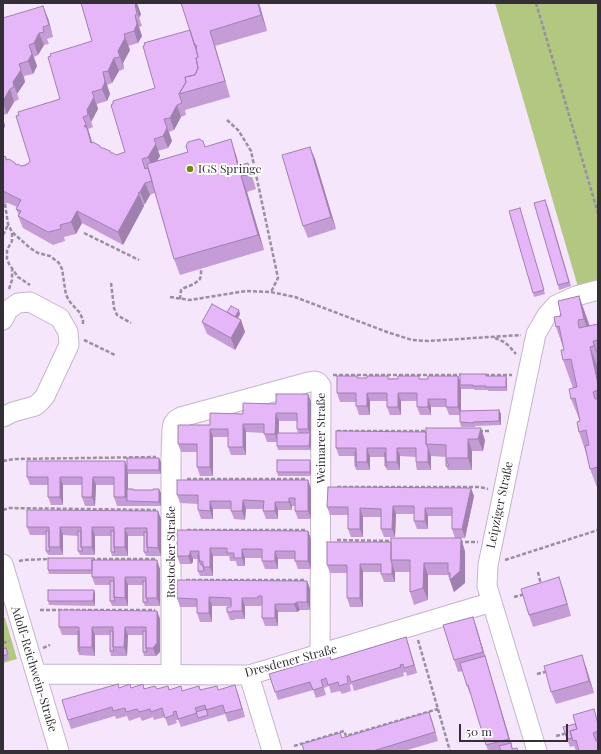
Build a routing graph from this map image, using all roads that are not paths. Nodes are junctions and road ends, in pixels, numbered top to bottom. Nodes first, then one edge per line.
1 (598, 290) edge
2 (3, 320) edge
3 (3, 417) edge
4 (172, 430) joint
5 (3, 564) edge
6 (492, 602) junction
7 (320, 654) junction
8 (36, 674) junction
9 (171, 674) junction
10 (249, 675) junction
11 (59, 751) edge
12 (272, 751) edge
13 (537, 751) edge

1 - 6 street, Leipziger Straße
2 - 3 street
4 - 7 street, Weimarer Straße
4 - 9 street, Rostocker Straße
5 - 8 street, Adolf-Reichwein-Straße
6 - 7 street, Dresdener Straße
6 - 13 street, Leipziger Straße
7 - 10 street, Dresdener Straße
8 - 9 street, Dresdener Straße
8 - 11 street, Adolf-Reichwein-Straße
9 - 10 street, Dresdener Straße
10 - 12 street

